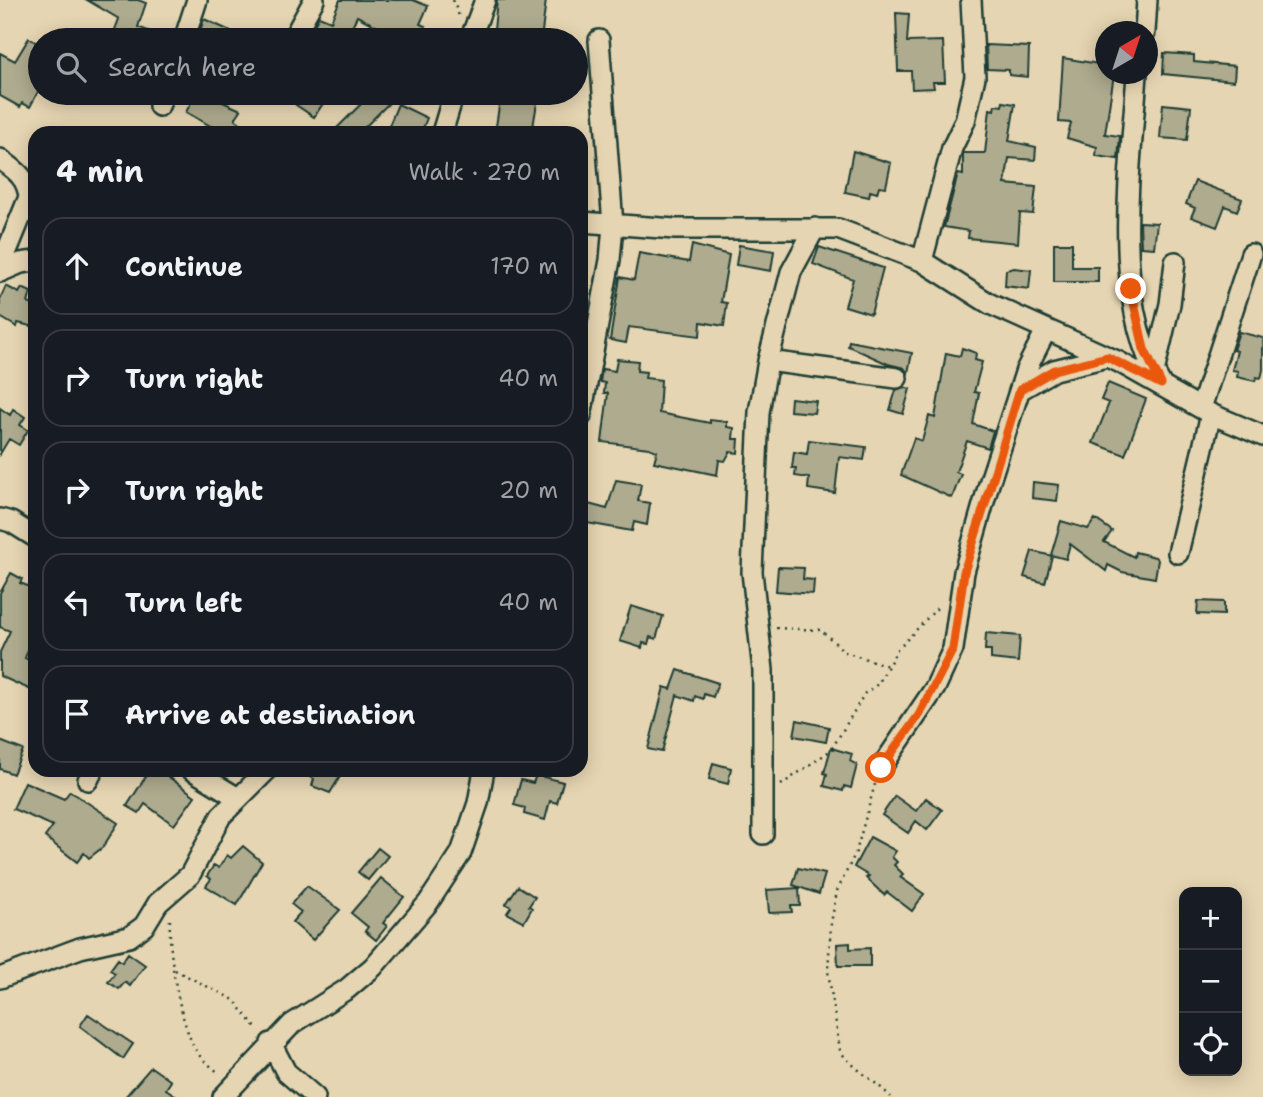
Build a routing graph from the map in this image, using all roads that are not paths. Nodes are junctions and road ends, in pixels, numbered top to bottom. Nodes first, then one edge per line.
1 (197, 0) edge
2 (314, 0) edge
3 (485, 0) edge
4 (971, 0) edge
5 (1147, 0) edge
6 (1146, 21) edge
7 (188, 28) edge
8 (299, 28) edge
9 (474, 28) edge
10 (599, 40) dead end
11 (1137, 84) edge
12 (450, 105) edge
13 (444, 126) edge
14 (0, 159) edge
15 (28, 185) edge
16 (28, 200) edge
17 (588, 223) edge
18 (612, 225) junction
19 (815, 228) junction
20 (1251, 254) dead end
21 (922, 261) junction
22 (28, 262) edge
23 (1175, 262) dead end
24 (0, 270) edge
25 (1046, 330) junction
26 (1107, 357) junction
27 (768, 361) junction
28 (588, 378) edge
29 (897, 378) dead end
30 (1157, 379) junction
31 (1020, 390) junction
32 (1206, 411) junction
33 (1263, 436) edge
34 (0, 519) edge
35 (28, 533) edge
36 (1178, 554) dead end
37 (881, 768) road end
38 (204, 777) edge
39 (260, 777) edge
40 (483, 777) edge
41 (238, 798) junction
42 (763, 834) dead end
43 (0, 978) edge
44 (270, 1044) junction
45 (227, 1092) edge
46 (315, 1097) edge

1 - 7 street
2 - 8 street
3 - 9 street
4 - 21 street
5 - 6 street
10 - 18 street
11 - 30 street
12 - 13 street
14 - 15 street
16 - 24 street
17 - 18 street
18 - 19 street
18 - 28 street
19 - 21 street
19 - 27 street
20 - 32 street
21 - 25 street
22 - 24 street
23 - 30 street
25 - 26 street
25 - 31 street
26 - 30 street
26 - 31 street
27 - 29 street
27 - 42 street
30 - 32 street
31 - 37 street
32 - 33 street
32 - 36 street
34 - 35 street
38 - 41 street
39 - 41 street
40 - 44 street
41 - 43 street
44 - 45 street
44 - 46 street

